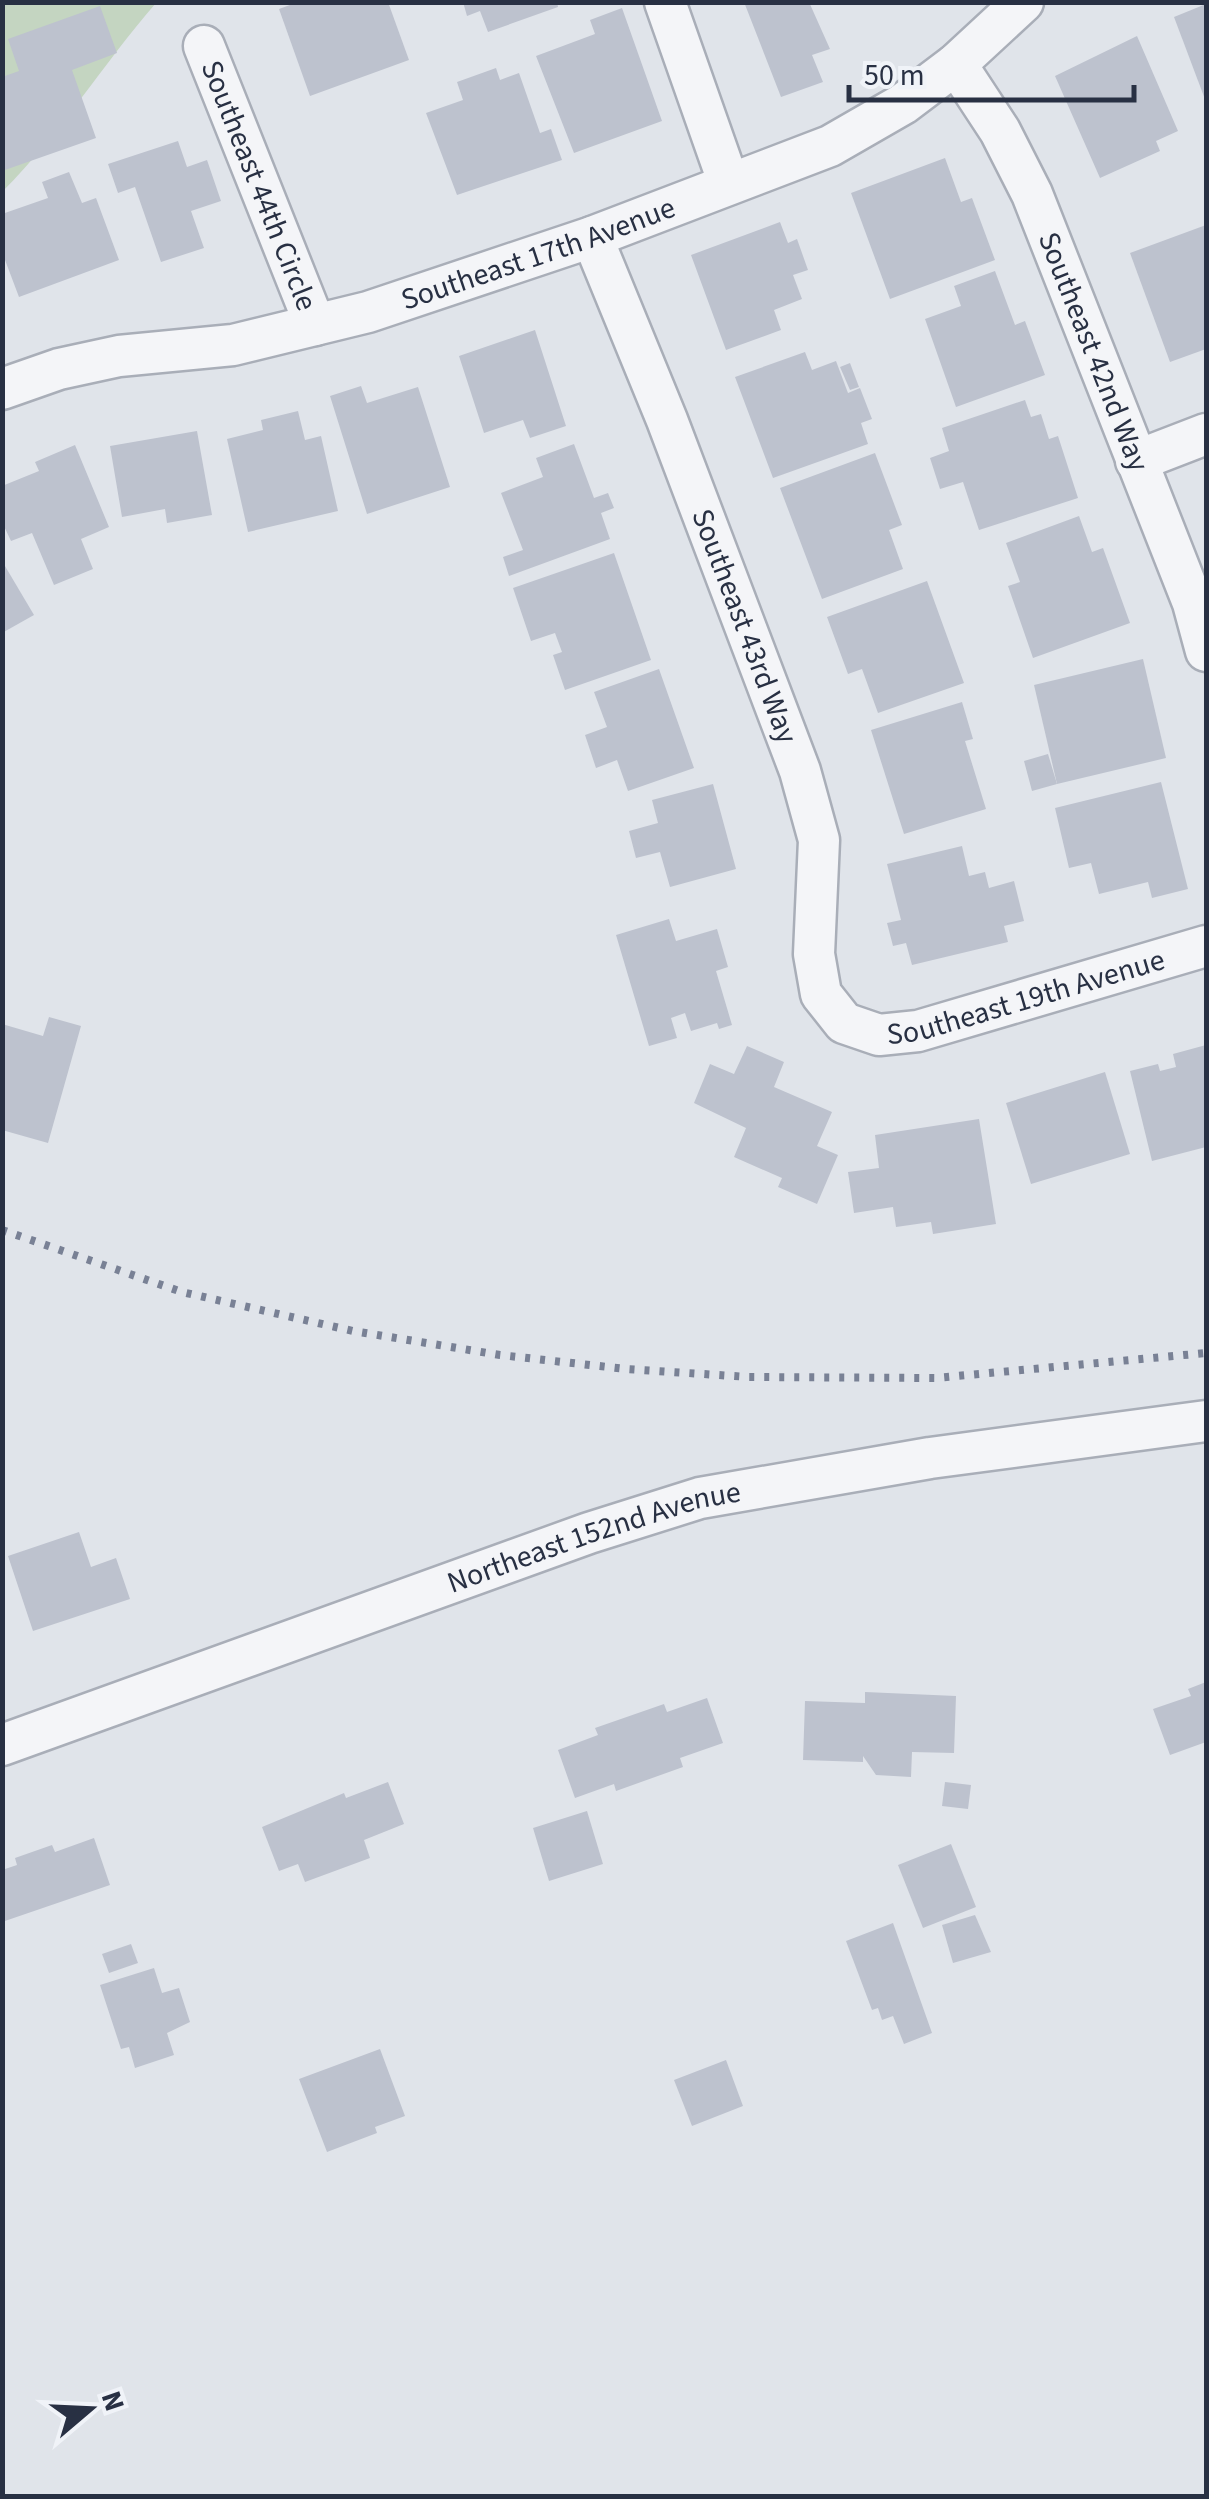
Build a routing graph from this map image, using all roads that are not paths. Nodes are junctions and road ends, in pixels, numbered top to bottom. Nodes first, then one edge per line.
1 (666, 2) edge
2 (1022, 2) edge
3 (204, 46) dead end
4 (956, 64) junction
5 (729, 184) junction
6 (592, 237) junction
7 (315, 326) junction
8 (2, 389) edge
9 (1206, 434) edge
10 (1136, 461) junction
11 (1206, 651) edge
12 (1206, 946) edge
13 (844, 1023) joint
14 (1206, 1421) edge
15 (2, 1745) edge

1 - 5 street
2 - 4 street, Southeast 17th Avenue
3 - 7 street, Southeast 44th Circle
4 - 5 street, Southeast 17th Avenue
4 - 10 street, Southeast 42nd Way
5 - 6 street, Southeast 17th Avenue
6 - 7 street, Southeast 17th Avenue
6 - 13 street, Southeast 43rd Way
7 - 8 street, Southeast 17th Avenue
9 - 10 street
10 - 11 street, Southeast 42nd Way
12 - 13 street, Southeast 19th Avenue
14 - 15 street, Northeast 152nd Avenue

